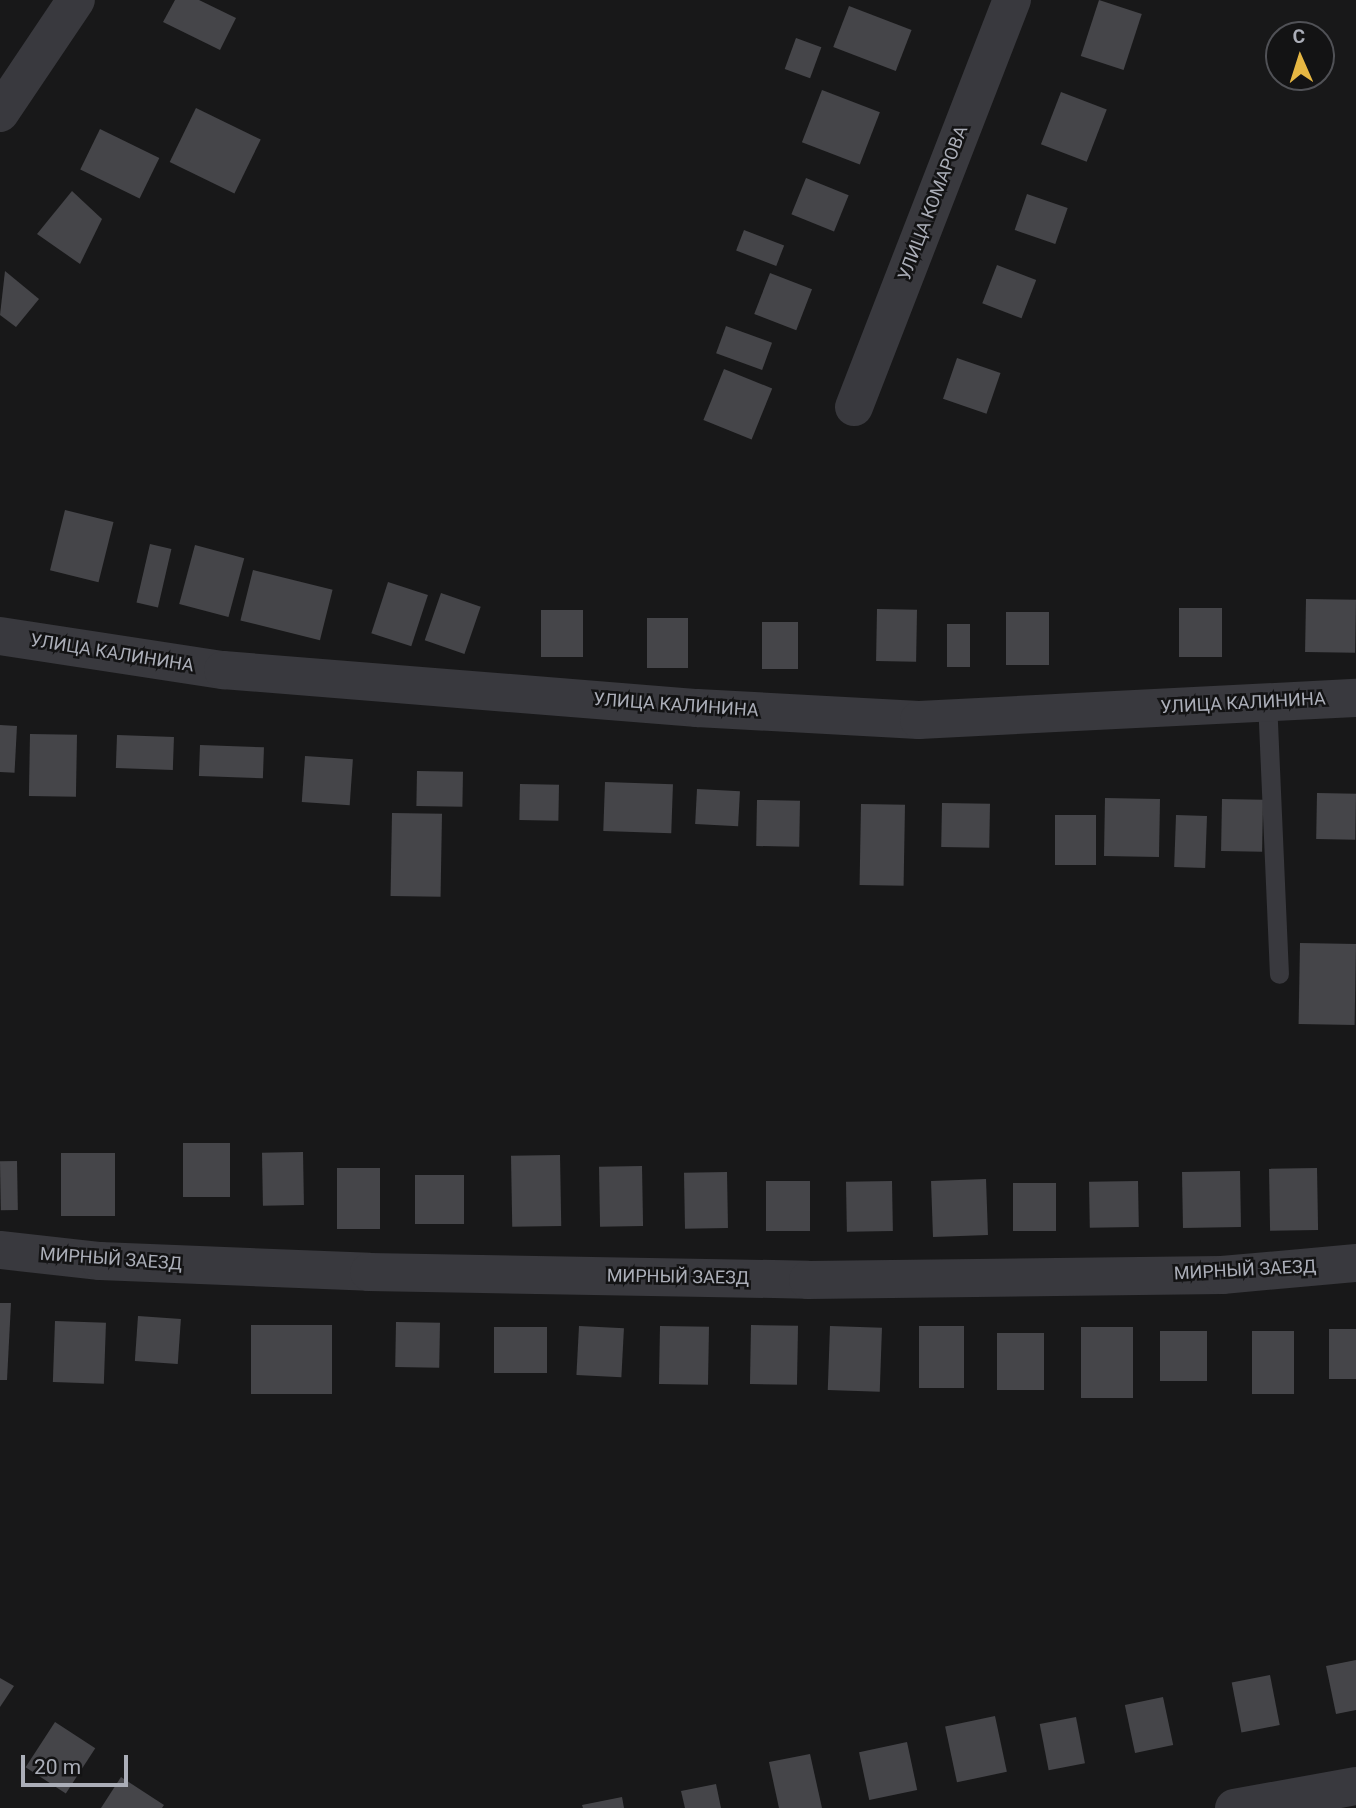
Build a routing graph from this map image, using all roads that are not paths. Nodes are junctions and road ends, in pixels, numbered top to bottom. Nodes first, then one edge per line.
1 (76, 0) edge
2 (1012, 0) edge
3 (0, 113) edge
4 (854, 407) dead end
5 (0, 636) edge
6 (1356, 698) edge
7 (1268, 700) junction
8 (1279, 974) dead end
9 (0, 1250) edge
10 (1356, 1263) edge
11 (1356, 1786) edge
12 (1234, 1808) edge

1 - 3 street
2 - 4 street, УЛИЦА КОМАРОВА
5 - 7 street, УЛИЦА КАЛИНИНА
6 - 7 street, УЛИЦА КАЛИНИНА
7 - 8 lane
9 - 10 street, МИРНЫЙ ЗАЕЗД
11 - 12 street

